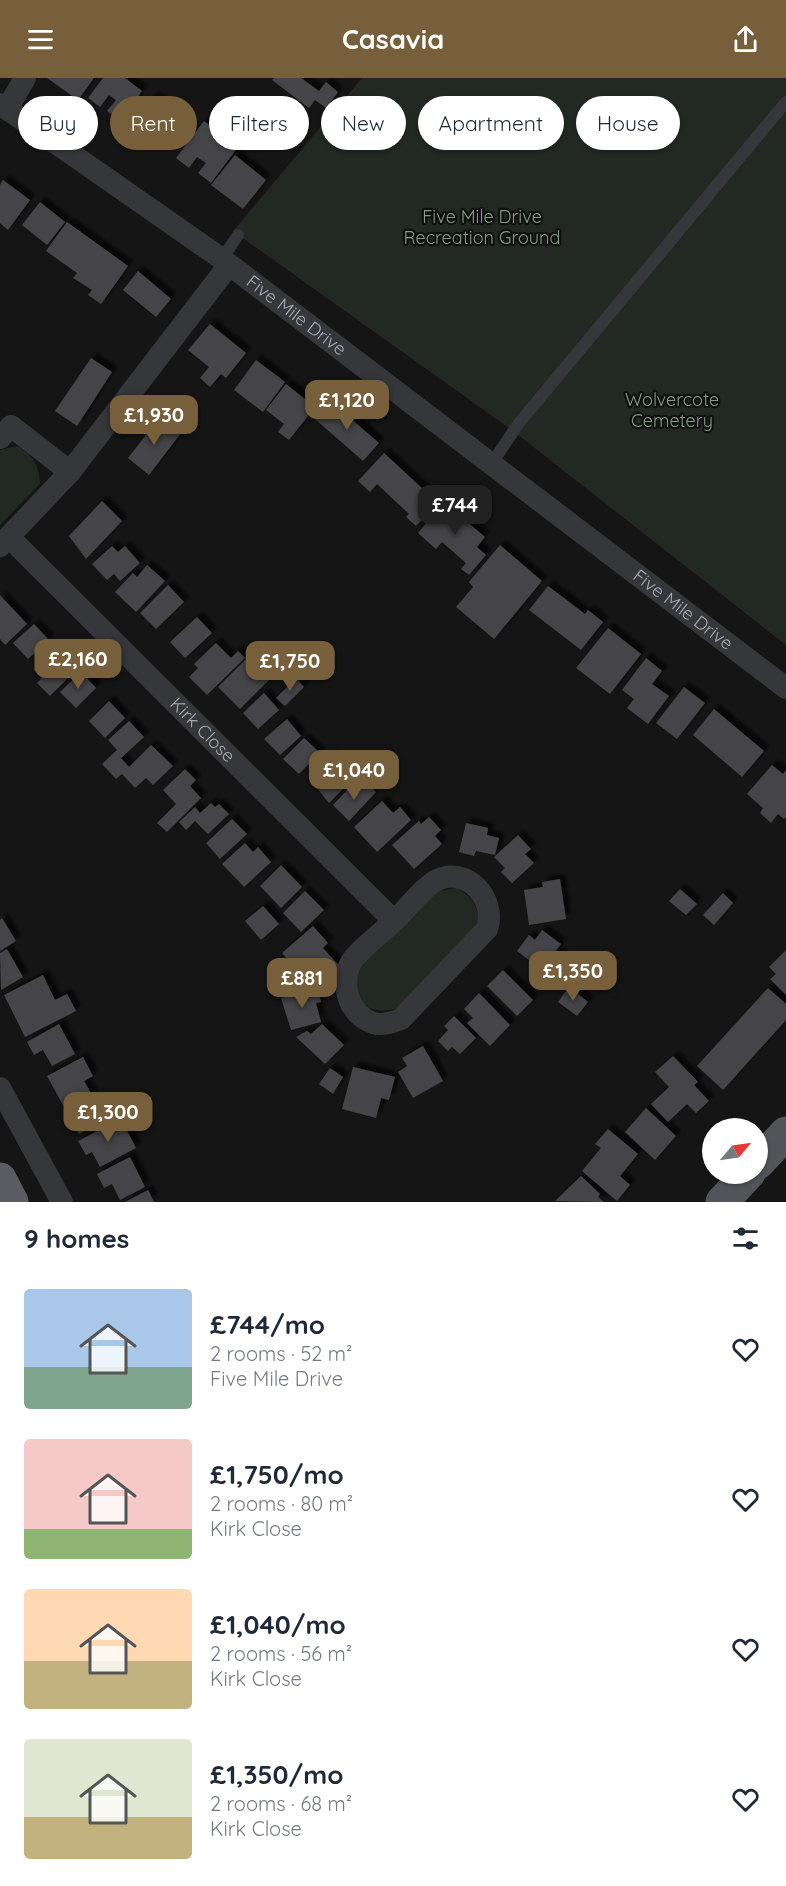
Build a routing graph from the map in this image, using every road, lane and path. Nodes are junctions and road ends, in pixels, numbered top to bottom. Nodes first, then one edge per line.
1 (25, 78) edge
2 (786, 102) edge
3 (4, 106) edge
4 (238, 235) dead end
5 (225, 262) junction
6 (10, 425) edge
7 (492, 463) junction
8 (70, 472) junction
9 (5, 542) edge
10 (786, 688) edge
11 (394, 921) junction
12 (0, 1088) edge
13 (785, 1137) edge
14 (768, 1153) edge
15 (0, 1179) edge
16 (739, 1184) edge
17 (12, 1202) edge
18 (62, 1202) edge
19 (722, 1202) edge

1 - 3 street
2 - 7 lane
3 - 5 street, Five Mile Drive
4 - 5 lane
5 - 7 street, Five Mile Drive
5 - 8 street
6 - 8 street
7 - 10 street, Five Mile Drive
8 - 9 street
9 - 11 street, Kirk Close
11 - 11 street
12 - 18 street
13 - 14 main road
15 - 17 highway
16 - 19 main road

